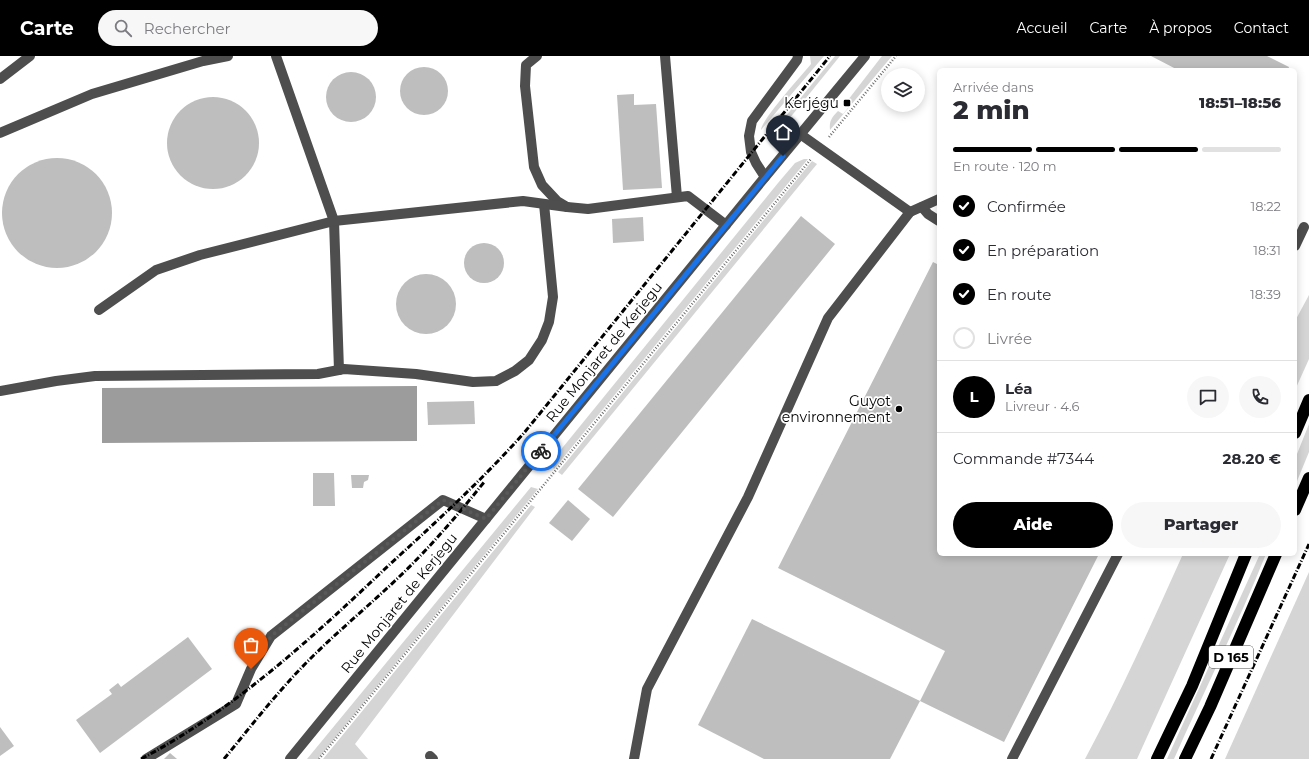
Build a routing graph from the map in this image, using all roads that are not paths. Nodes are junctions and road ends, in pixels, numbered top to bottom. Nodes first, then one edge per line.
1 (30, 56) edge
2 (228, 56) edge
3 (276, 56) edge
4 (537, 56) edge
5 (665, 56) edge
6 (798, 56) edge
7 (865, 56) edge
8 (0, 79) edge
9 (0, 133) edge
10 (800, 134) junction
11 (765, 177) junction
12 (677, 198) junction
13 (937, 200) edge
14 (544, 204) junction
15 (567, 207) junction
16 (922, 207) junction
17 (910, 212) junction
18 (334, 221) junction
19 (937, 221) edge
20 (726, 225) junction
21 (1304, 227) dead end
22 (1297, 242) edge
23 (99, 310) dead end
24 (339, 370) junction
25 (0, 391) edge
26 (1309, 400) edge
27 (1297, 428) edge
28 (1309, 478) edge
29 (1297, 505) edge
30 (486, 519) junction
31 (1117, 556) edge
32 (1245, 556) edge
33 (1275, 556) edge
34 (146, 759) edge
35 (290, 759) edge
36 (634, 759) edge
37 (1012, 759) edge
38 (1157, 759) edge
39 (1185, 759) edge

1 - 8 street
2 - 9 street
3 - 18 street
4 - 15 street
5 - 12 street
6 - 11 street
7 - 10 street, Rue Monjaret de Kerjegu
10 - 11 street, Rue Monjaret de Kerjegu
10 - 17 street
11 - 20 street, Rue Monjaret de Kerjegu
12 - 15 street
12 - 20 street
13 - 16 street
14 - 15 street
14 - 18 street
14 - 24 street
16 - 17 street
16 - 19 street
17 - 36 street
18 - 23 street
18 - 24 street
20 - 30 street, Rue Monjaret de Kerjegu
21 - 22 street
24 - 25 street
26 - 27 highway
28 - 29 highway
30 - 34 street
30 - 35 street, Rue Monjaret de Kerjegu
31 - 37 street
32 - 38 highway, D 165
33 - 39 highway, D 165

